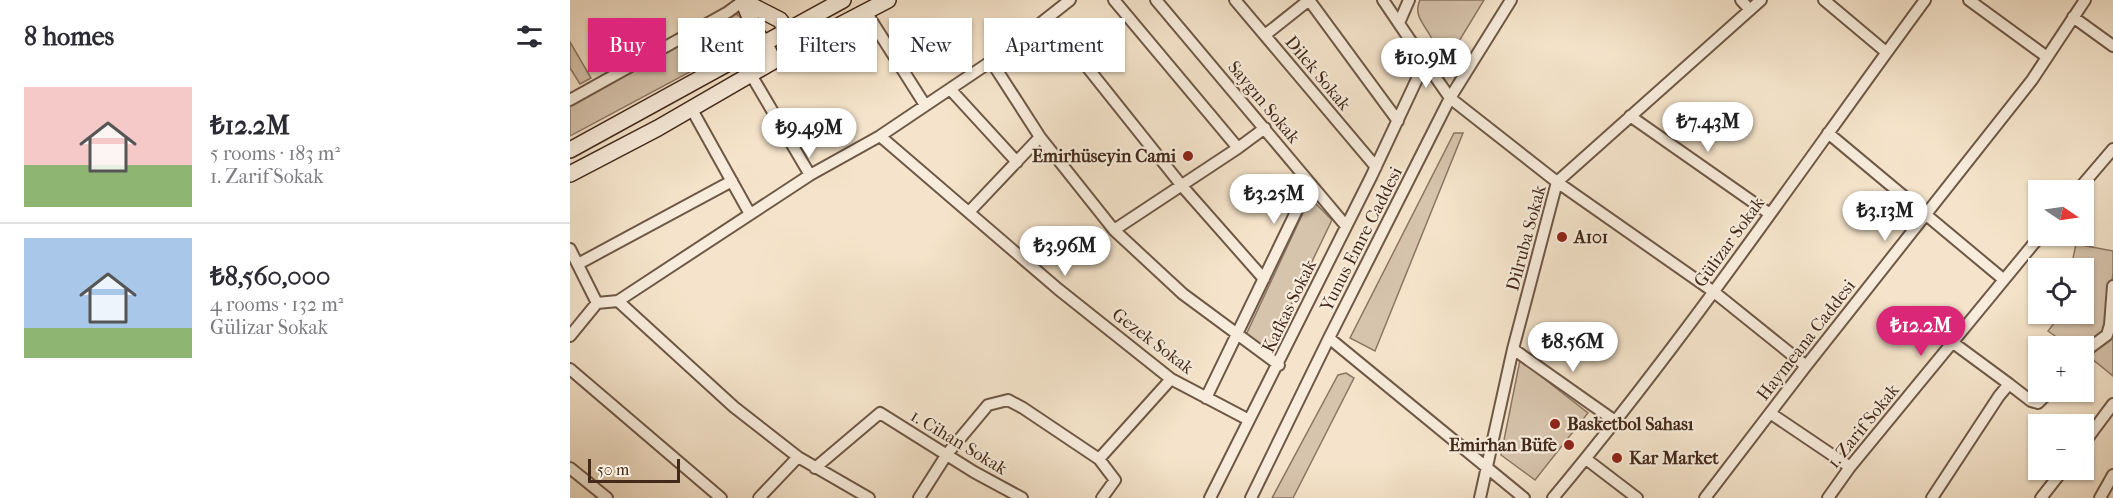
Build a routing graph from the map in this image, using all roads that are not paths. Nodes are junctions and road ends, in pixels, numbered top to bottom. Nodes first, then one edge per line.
1 (843, 0) edge
2 (888, 0) edge
3 (1070, 0) edge
4 (1114, 0) edge
5 (1156, 0) edge
6 (1235, 0) edge
7 (1309, 0) edge
8 (1383, 0) edge
9 (1409, 0) edge
10 (1511, 0) edge
11 (1741, 0) edge
12 (1761, 0) edge
13 (1824, 0) edge
14 (1925, 0) edge
15 (1969, 0) edge
16 (2085, 0) edge
17 (742, 1) edge
18 (1750, 10) junction
19 (866, 12) junction
20 (2073, 17) junction
21 (750, 18) edge
22 (777, 18) edge
23 (811, 18) edge
24 (854, 18) edge
25 (1048, 18) edge
26 (1400, 23) junction
27 (1264, 35) junction
28 (765, 46) edge
29 (2113, 46) edge
30 (1887, 52) junction
31 (2047, 57) junction
32 (775, 61) joint
33 (1425, 62) junction
34 (984, 67) edge
35 (714, 72) edge
36 (998, 72) edge
37 (1091, 72) edge
38 (750, 73) junction
39 (950, 89) junction
40 (1450, 98) junction
41 (570, 100) edge
42 (925, 105) junction
43 (691, 108) junction
44 (1630, 116) junction
45 (1398, 121) junction
46 (1265, 128) junction
47 (1828, 133) junction
48 (880, 136) junction
49 (1041, 137) junction
50 (1238, 148) junction
51 (2113, 148) edge
52 (570, 150) edge
53 (1017, 162) junction
54 (1376, 167) junction
55 (570, 174) edge
56 (810, 175) junction
57 (2086, 180) edge
58 (732, 181) junction
59 (1557, 182) junction
60 (1310, 183) junction
61 (1182, 186) junction
62 (969, 212) junction
63 (750, 214) junction
64 (1770, 214) junction
65 (1926, 214) junction
66 (1346, 226) junction
67 (1114, 230) junction
68 (2031, 246) edge
69 (573, 258) edge
70 (1264, 279) junction
71 (2003, 279) junction
72 (2113, 286) edge
73 (1714, 292) junction
74 (618, 301) junction
75 (597, 303) junction
76 (2111, 326) edge
77 (1238, 333) junction
78 (570, 336) edge
79 (1329, 338) junction
80 (1952, 342) junction
81 (2094, 345) edge
82 (1514, 349) junction
83 (1279, 364) junction
84 (1806, 366) junction
85 (570, 369) edge
86 (1171, 379) junction
87 (2009, 384) junction
88 (1206, 398) junction
89 (2028, 399) edge
90 (2113, 404) edge
91 (1770, 413) junction
92 (1249, 420) junction
93 (1615, 421) junction
94 (2094, 429) edge
95 (947, 454) junction
96 (798, 457) junction
97 (1099, 459) junction
98 (1586, 459) junction
99 (1850, 467) junction
100 (570, 468) edge
101 (815, 468) junction
102 (1486, 468) junction
103 (2113, 474) edge
104 (2055, 480) edge
105 (607, 498) edge
106 (721, 498) edge
107 (759, 498) edge
108 (869, 498) edge
109 (919, 498) edge
110 (1022, 498) edge
111 (1102, 498) edge
112 (1210, 498) edge
113 (1251, 498) edge
114 (1480, 498) edge
115 (1524, 498) edge
116 (1553, 498) edge
117 (1637, 498) edge
118 (1705, 498) edge
119 (1828, 498) edge
120 (1932, 498) edge
121 (2041, 498) edge
122 (2100, 498) edge

1 - 23 main road
2 - 19 main road
3 - 25 street
4 - 50 street
5 - 46 street, Saygın Sokak
6 - 27 street, Dilek Sokak
7 - 27 street
7 - 45 street
8 - 26 street
9 - 26 street
10 - 40 street, Yunus Emre Caddesi
11 - 18 street
12 - 18 street, Dilruba Sokak
13 - 30 street
14 - 30 street, Gülizar Sokak
15 - 31 street
16 - 20 street, Haymeana Caddesi
17 - 21 main road
17 - 22 main road
17 - 41 street
18 - 44 street, Dilruba Sokak
19 - 24 main road
19 - 42 street
20 - 29 street
20 - 31 street, Haymeana Caddesi
26 - 33 street
27 - 54 street, Dilek Sokak
28 - 32 main road
30 - 47 street, Gülizar Sokak
31 - 65 street, Haymeana Caddesi
32 - 38 main road
33 - 40 street
33 - 45 street, Kafkas Sokak
34 - 39 street
35 - 52 main road
36 - 49 street
37 - 61 street
38 - 43 main road
38 - 56 street
39 - 42 street
39 - 53 street
40 - 59 street
40 - 79 street, Yunus Emre Caddesi
42 - 48 street
43 - 55 main road
43 - 58 street
44 - 59 street, Dilruba Sokak
44 - 64 street
45 - 54 street, Kafkas Sokak
46 - 50 street
46 - 60 street, Saygın Sokak
47 - 64 street, Gülizar Sokak
47 - 65 street
48 - 56 street
48 - 62 street, Gezek Sokak
49 - 53 street
49 - 67 street
50 - 61 street
51 - 57 street
53 - 62 street
54 - 66 street, Kafkas Sokak
56 - 63 street
58 - 63 street
58 - 69 street
59 - 73 street
59 - 82 street, Dilruba Sokak
60 - 66 street, Saygın Sokak
60 - 70 street
61 - 67 street
61 - 70 street
62 - 86 street, Gezek Sokak
63 - 74 street
64 - 73 street, Gülizar Sokak
65 - 71 street
65 - 84 street, Haymeana Caddesi
66 - 83 street, Kafkas Sokak
67 - 77 street
68 - 71 street, 1. Zarif Sokak
69 - 75 street
70 - 77 street
71 - 80 street, 1. Zarif Sokak
72 - 76 street
73 - 84 street
73 - 93 street, Gülizar Sokak
74 - 75 street
74 - 96 street
75 - 78 street
76 - 81 street
77 - 83 street
77 - 88 street
79 - 102 street
79 - 113 street, Yunus Emre Caddesi
80 - 87 street
80 - 99 street, 1. Zarif Sokak
82 - 93 street
82 - 102 street, Dilruba Sokak
83 - 92 street, Kafkas Sokak
84 - 91 street, Haymeana Caddesi
85 - 106 street
86 - 88 street, Gezek Sokak
86 - 97 street
87 - 89 street
87 - 120 street
88 - 92 street, Gezek Sokak
90 - 94 street
91 - 99 street
91 - 118 street, Haymeana Caddesi
92 - 112 street, Kafkas Sokak
93 - 98 street, Gülizar Sokak
95 - 97 street
95 - 101 street, 1. Cihan Sokak
95 - 109 street
95 - 110 street, 1. Cihan Sokak
96 - 101 street
96 - 107 street
97 - 111 street
98 - 116 street, Gülizar Sokak
98 - 117 street
99 - 119 street, 1. Zarif Sokak
100 - 105 street
101 - 108 street
102 - 114 street, Dilruba Sokak
102 - 115 street
103 - 122 street
104 - 121 street

